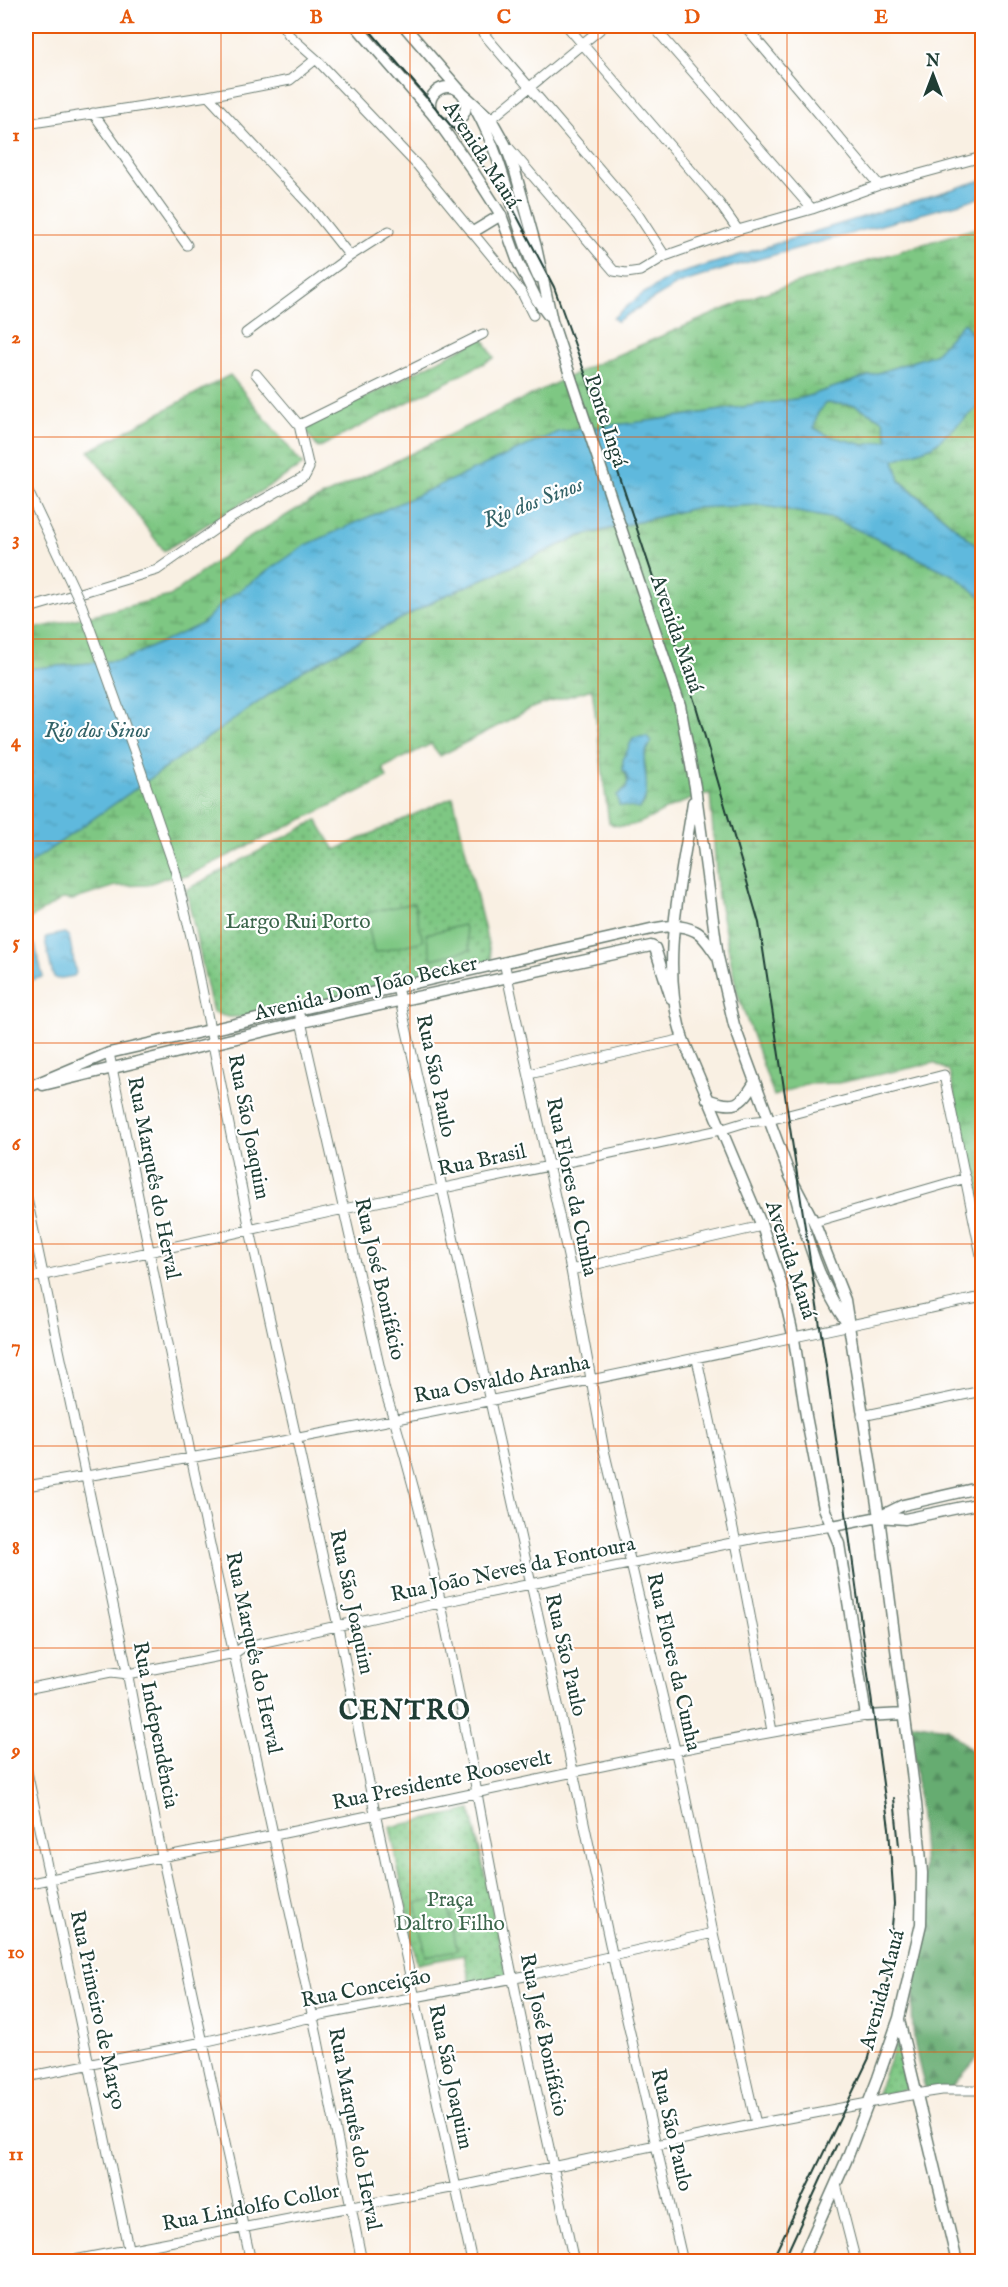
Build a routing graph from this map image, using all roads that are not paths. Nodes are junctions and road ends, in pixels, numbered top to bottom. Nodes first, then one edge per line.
1 (283, 26) edge
2 (356, 26) edge
3 (404, 26) edge
4 (477, 26) edge
5 (567, 26) edge
6 (604, 26) edge
7 (653, 26) edge
8 (745, 26) edge
9 (583, 44) junction
10 (316, 59) junction
11 (530, 88) junction
12 (461, 92) junction
13 (208, 96) junction
14 (93, 113) junction
15 (434, 116) junction
16 (491, 119) junction
17 (26, 124) edge
18 (505, 144) junction
19 (982, 157) edge
20 (879, 185) junction
21 (812, 209) junction
22 (501, 215) junction
23 (738, 230) junction
24 (389, 231) dead end
25 (473, 231) junction
26 (187, 244) dead end
27 (350, 256) junction
28 (665, 256) junction
29 (547, 297) junction
30 (533, 315) dead end
31 (552, 321) junction
32 (246, 333) dead end
33 (483, 334) dead end
34 (565, 357) joint
35 (256, 374) dead end
36 (299, 425) junction
37 (26, 487) edge
38 (609, 497) joint
39 (26, 609) edge
40 (695, 787) junction
41 (673, 925) junction
42 (718, 957) junction
43 (504, 962) junction
44 (507, 978) junction
45 (397, 987) junction
46 (400, 1001) junction
47 (674, 1007) junction
48 (298, 1009) junction
49 (302, 1022) junction
50 (211, 1030) junction
51 (683, 1040) junction
52 (213, 1044) junction
53 (109, 1053) junction
54 (112, 1068) junction
55 (529, 1074) junction
56 (755, 1082) junction
57 (26, 1089) edge
58 (707, 1099) junction
59 (769, 1120) junction
60 (720, 1130) junction
61 (549, 1166) junction
62 (790, 1176) junction
63 (966, 1178) junction
64 (441, 1188) junction
65 (26, 1194) edge
66 (344, 1209) junction
67 (814, 1222) junction
68 (762, 1226) junction
69 (250, 1230) junction
70 (149, 1252) junction
71 (982, 1260) edge
72 (571, 1270) junction
73 (43, 1275) junction
74 (26, 1279) edge
75 (982, 1297) edge
76 (849, 1326) junction
77 (794, 1339) junction
78 (697, 1359) junction
79 (591, 1380) junction
80 (982, 1391) edge
81 (491, 1400) junction
82 (862, 1416) junction
83 (395, 1420) junction
84 (298, 1438) junction
85 (191, 1457) junction
86 (85, 1476) junction
87 (26, 1486) edge
88 (982, 1487) edge
89 (982, 1503) edge
90 (879, 1517) junction
91 (833, 1526) junction
92 (736, 1542) junction
93 (631, 1564) junction
94 (531, 1584) junction
95 (440, 1603) junction
96 (338, 1626) junction
97 (235, 1653) junction
98 (128, 1674) junction
99 (26, 1689) edge
100 (904, 1714) junction
101 (866, 1716) junction
102 (772, 1731) junction
103 (675, 1750) junction
104 (26, 1767) edge
105 (573, 1771) junction
106 (476, 1791) junction
107 (375, 1813) junction
108 (274, 1835) junction
109 (163, 1856) junction
110 (51, 1878) junction
111 (26, 1884) edge
112 (713, 1933) junction
113 (612, 1956) junction
114 (511, 1978) junction
115 (414, 1998) junction
116 (313, 2017) junction
117 (899, 2018) junction
118 (203, 2042) junction
119 (90, 2064) junction
120 (26, 2077) edge
121 (982, 2091) edge
122 (916, 2094) junction
123 (867, 2103) junction
124 (756, 2124) junction
125 (656, 2144) junction
126 (554, 2166) junction
127 (836, 2184) junction
128 (456, 2187) junction
129 (350, 2208) junction
130 (244, 2229) junction
131 (129, 2249) junction
132 (64, 2262) edge
133 (131, 2262) edge
134 (251, 2262) edge
135 (362, 2262) edge
136 (472, 2262) edge
137 (574, 2262) edge
138 (683, 2262) edge
139 (801, 2262) edge
140 (856, 2262) edge
141 (957, 2262) edge

1 - 10 street
2 - 15 main road, Avenida Mauá
3 - 12 main road, Avenida Mauá
4 - 11 street
5 - 9 street
6 - 9 street
7 - 21 street
8 - 20 street
9 - 11 street
9 - 23 street
10 - 13 street
10 - 25 street
11 - 16 street
11 - 28 street
12 - 15 main road
12 - 15 main road
12 - 16 main road, Avenida Mauá
12 - 29 main road, Avenida Mauá
13 - 14 street
13 - 27 street
14 - 17 street
14 - 26 street
15 - 22 main road, Avenida Mauá
16 - 18 main road, Avenida Mauá
18 - 28 street
18 - 29 main road, Avenida Mauá
19 - 20 street
20 - 21 street
21 - 23 street
22 - 25 main road
22 - 31 main road, Avenida Mauá
23 - 28 street
24 - 27 street
25 - 30 street
27 - 32 street
29 - 31 main road, Avenida Mauá
31 - 34 main road, Avenida Mauá
33 - 36 street
34 - 38 main road, Ponte Ingá
35 - 36 street
36 - 39 street
37 - 50 street, Rua São Joaquim, bridge
38 - 40 main road, Avenida Mauá
40 - 41 main road, Avenida Mauá
40 - 42 main road, Avenida Mauá
41 - 42 main road
41 - 43 main road, Avenida Dom João Becker
41 - 47 main road, Avenida Mauá
42 - 56 main road, Avenida Mauá
43 - 44 street, Rua Flores da Cunha
43 - 45 main road, Avenida Dom João Becker
44 - 46 main road, Avenida Dom João Becker
44 - 47 main road, Avenida Dom João Becker
44 - 55 street, Rua Flores da Cunha
45 - 46 street, Rua São Paulo
45 - 48 main road, Avenida Dom João Becker
46 - 49 main road, Avenida Dom João Becker
46 - 64 street, Rua São Paulo
47 - 51 main road, Avenida Mauá
48 - 49 street, Rua José Bonifácio
48 - 50 main road, Avenida Dom João Becker
49 - 52 main road, Avenida Dom João Becker
49 - 66 street, Rua José Bonifácio
50 - 52 street, Rua São Joaquim
50 - 53 main road, Avenida Dom João Becker
51 - 55 street
51 - 58 main road, Avenida Mauá
52 - 54 main road, Avenida Dom João Becker
52 - 69 street, Rua São Joaquim
53 - 54 street, Rua Marquês do Herval
53 - 57 main road, Avenida Dom João Becker
54 - 57 main road, Avenida Dom João Becker
54 - 70 street, Rua Marquês do Herval
55 - 61 street, Rua Flores da Cunha
56 - 58 main road
56 - 59 main road, Avenida Mauá
58 - 60 main road, Avenida Mauá
59 - 60 street, Rua Brasil
59 - 62 main road, Avenida Mauá
59 - 63 street, Rua Brasil
60 - 61 street, Rua Brasil
60 - 68 main road, Avenida Mauá
61 - 64 street, Rua Brasil
61 - 72 street, Rua Flores da Cunha
62 - 67 main road, Avenida Mauá
62 - 76 main road, Avenida Mauá
63 - 67 street
63 - 71 street
64 - 66 street, Rua Brasil
64 - 81 street, Rua São Paulo
65 - 73 street, Rua Independência
66 - 69 street, Rua Brasil
66 - 83 street, Rua José Bonifácio
67 - 76 main road, Avenida Mauá
68 - 72 street
68 - 77 main road, Avenida Mauá
69 - 70 street, Rua Brasil
69 - 84 street, Rua São Joaquim
70 - 73 street, Rua Brasil
70 - 85 street, Rua Marquês do Herval
72 - 79 street, Rua Flores da Cunha
73 - 74 street, Rua Brasil
73 - 86 street, Rua Independência
75 - 76 street, Rua Osvaldo Aranha
76 - 77 street, Rua Osvaldo Aranha
76 - 82 main road, Avenida Mauá
77 - 78 street, Rua Osvaldo Aranha
77 - 91 main road, Avenida Mauá
78 - 79 street, Rua Osvaldo Aranha
78 - 92 street
79 - 81 street, Rua Osvaldo Aranha
79 - 93 street, Rua Flores da Cunha
80 - 82 street
81 - 83 street, Rua Osvaldo Aranha
81 - 94 street, Rua São Paulo
82 - 90 main road, Avenida Mauá
83 - 84 street, Rua Osvaldo Aranha
83 - 95 street, Rua José Bonifácio
84 - 85 street, Rua Osvaldo Aranha
84 - 96 street, Rua São Joaquim
85 - 86 street, Rua Osvaldo Aranha
85 - 97 street, Rua Marquês do Herval
86 - 87 street, Rua Osvaldo Aranha
86 - 98 street, Rua Independência
88 - 90 main road
89 - 90 main road
90 - 91 main road
90 - 100 main road, Avenida Mauá
91 - 92 street, Rua João Neves da Fontoura
91 - 101 main road, Avenida Mauá
92 - 93 street, Rua João Neves da Fontoura
92 - 102 street
93 - 94 street, Rua João Neves da Fontoura
93 - 103 street, Rua Flores da Cunha
94 - 95 street, Rua João Neves da Fontoura
94 - 105 street, Rua São Paulo
95 - 96 street, Rua João Neves da Fontoura
95 - 106 street, Rua José Bonifácio
96 - 97 street, Rua João Neves da Fontoura
96 - 107 street, Rua São Joaquim
97 - 98 street, Rua João Neves da Fontoura
97 - 108 street, Rua Marquês do Herval
98 - 99 street, Rua João Neves da Fontoura
98 - 109 street, Rua Independência
100 - 101 main road
100 - 117 main road, Avenida Mauá
101 - 102 street, Rua Presidente Roosevelt
102 - 103 street, Rua Presidente Roosevelt
103 - 105 street, Rua Presidente Roosevelt
103 - 112 street, Rua Flores da Cunha
104 - 110 street, Rua Primeiro de Março
105 - 106 street, Rua Presidente Roosevelt
105 - 113 street, Rua São Paulo
106 - 107 street, Rua Presidente Roosevelt
106 - 114 street, Rua José Bonifácio
107 - 108 street, Rua Presidente Roosevelt
107 - 115 street, Rua São Joaquim
108 - 109 street, Rua Presidente Roosevelt
108 - 116 street, Rua Marquês do Herval
109 - 110 street, Rua Presidente Roosevelt
109 - 118 street, Rua Independência
110 - 111 street, Rua Presidente Roosevelt
110 - 119 street, Rua Primeiro de Março
112 - 113 street, Rua Conceição
112 - 124 street, Rua Flores da Cunha
113 - 114 street, Rua Conceição
113 - 125 street, Rua São Paulo
114 - 115 street, Rua Conceição
114 - 126 street, Rua José Bonifácio
115 - 116 street, Rua Conceição
115 - 128 street, Rua São Joaquim
116 - 118 street, Rua Conceição
116 - 129 street, Rua Marquês do Herval
117 - 122 main road
117 - 123 main road, Avenida Mauá
118 - 119 street, Rua Conceição
118 - 130 street, Rua Independência
119 - 120 street, Rua Conceição
119 - 131 street, Rua Primeiro de Março
121 - 122 street, Rua Lindolfo Collor
122 - 123 street, Rua Lindolfo Collor
122 - 141 main road
123 - 124 street, Rua Lindolfo Collor
123 - 127 main road, Avenida Mauá
124 - 125 street, Rua Lindolfo Collor
125 - 126 street, Rua Lindolfo Collor
125 - 138 street, Rua São Paulo
126 - 128 street, Rua Lindolfo Collor
126 - 137 street, Rua José Bonifácio
127 - 139 main road, Avenida Mauá
127 - 140 street
128 - 129 street, Rua Lindolfo Collor
128 - 136 street, Rua São Joaquim
129 - 130 street, Rua Lindolfo Collor
129 - 135 street, Rua Marquês do Herval
130 - 131 street, Rua Lindolfo Collor
130 - 134 street, Rua Independência
131 - 132 street, Rua Lindolfo Collor
131 - 133 street, Rua Primeiro de Março

